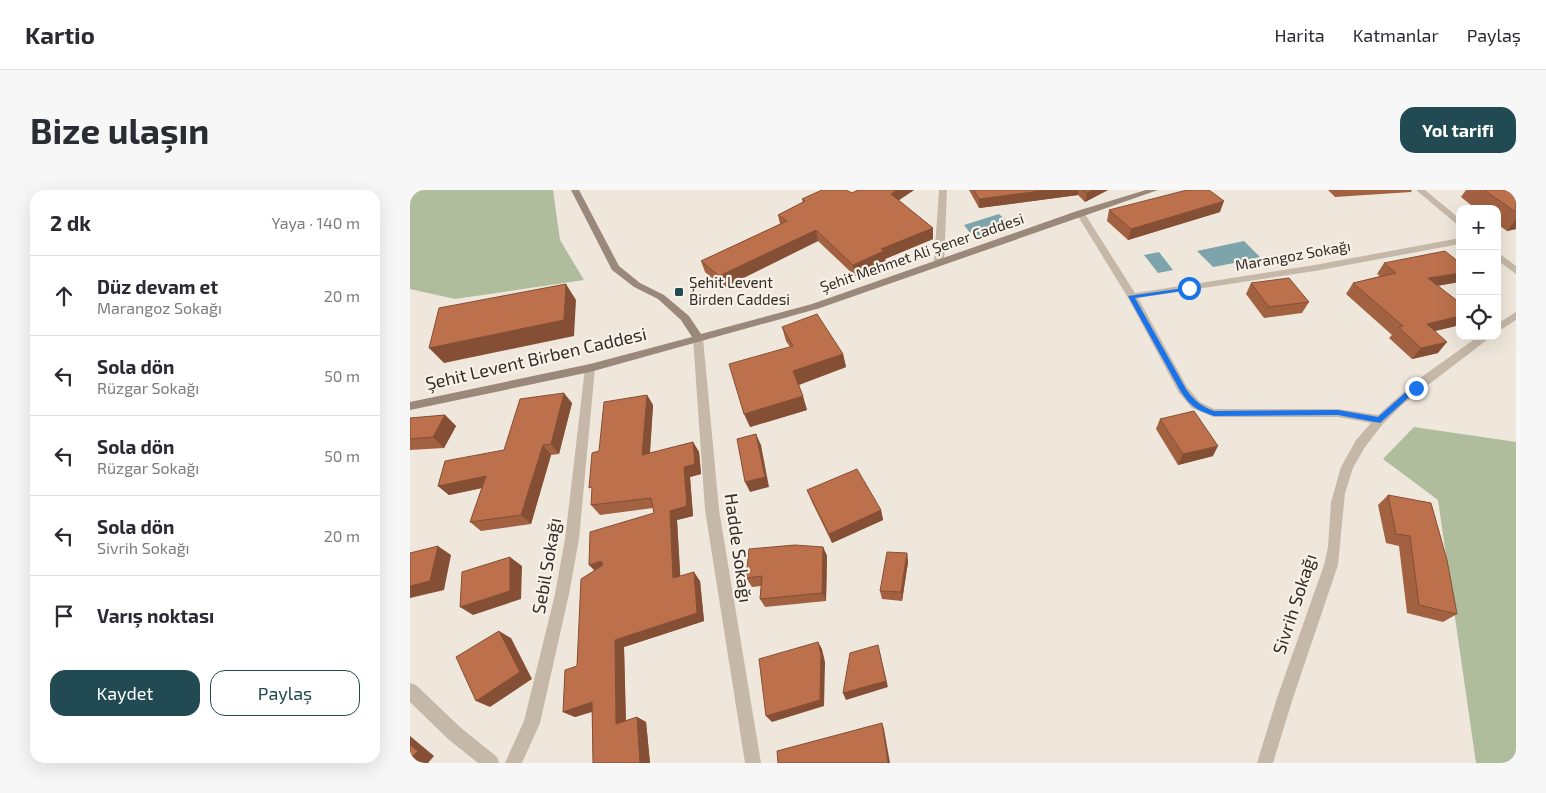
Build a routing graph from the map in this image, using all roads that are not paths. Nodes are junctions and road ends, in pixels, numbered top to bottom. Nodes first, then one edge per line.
1 (575, 190) edge
2 (943, 190) edge
3 (1154, 190) edge
4 (1420, 190) edge
5 (1080, 213) junction
6 (1456, 221) edge
7 (1456, 242) edge
8 (1501, 258) edge
9 (939, 263) junction
10 (1516, 271) edge
11 (1132, 296) junction
12 (1516, 315) edge
13 (1501, 326) edge
14 (698, 338) junction
15 (1482, 340) edge
16 (590, 368) junction
17 (410, 406) edge
18 (1380, 420) junction
19 (410, 691) edge
20 (490, 763) edge
21 (513, 763) edge
22 (753, 763) edge
23 (1264, 763) edge

1 - 14 main road
2 - 9 street
3 - 5 main road, Şehit Mehmet Ali Şener Caddesi
4 - 6 street
5 - 9 main road, Şehit Mehmet Ali Şener Caddesi
5 - 11 street
7 - 11 street, Marangoz Sokağı
8 - 10 street
9 - 14 main road, Şehit Mehmet Ali Şener Caddesi
11 - 18 street
12 - 13 street
14 - 16 main road, Şehit Levent Birben Caddesi
14 - 22 street, Hadde Sokağı
15 - 18 street, Sivrih Sokağı
16 - 17 main road, Şehit Levent Birben Caddesi
16 - 21 street, Sebil Sokağı
18 - 23 street, Sivrih Sokağı
19 - 20 street

